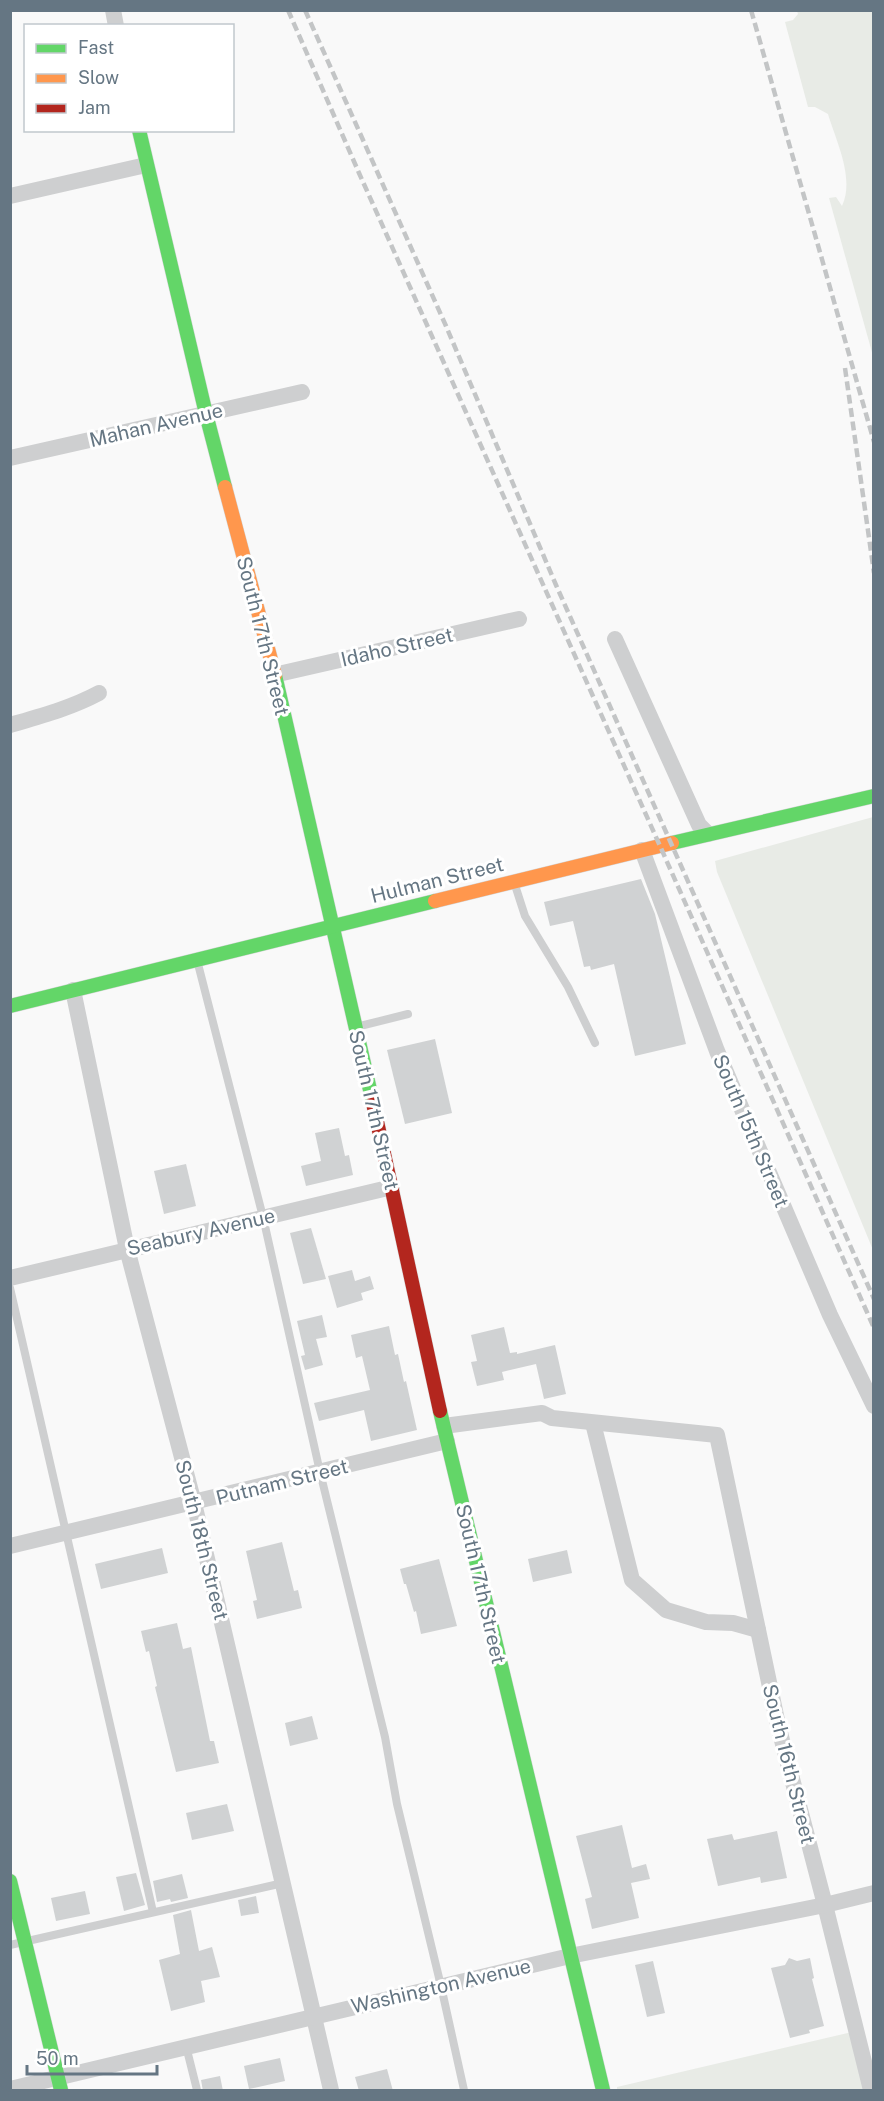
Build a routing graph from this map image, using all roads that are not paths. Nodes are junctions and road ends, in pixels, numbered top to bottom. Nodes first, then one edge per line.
1 (139, 132) edge
2 (146, 165) junction
3 (10, 196) edge
4 (302, 392) dead end
5 (206, 414) junction
6 (10, 458) edge
7 (519, 619) dead end
8 (615, 639) dead end
9 (274, 675) junction
10 (99, 693) dead end
11 (10, 724) edge
12 (873, 796) edge
13 (708, 834) junction
14 (642, 850) junction
15 (514, 881) junction
16 (332, 926) junction
17 (197, 959) junction
18 (73, 990) junction
19 (10, 1006) edge
20 (408, 1014) dead end
21 (355, 1027) junction
22 (595, 1042) dead end
23 (392, 1187) junction
24 (263, 1217) junction
25 (128, 1249) junction
26 (10, 1278) edge
27 (10, 1288) edge
28 (873, 1406) edge
29 (593, 1423) junction
30 (446, 1434) junction
31 (717, 1435) joint
32 (320, 1472) junction
33 (194, 1503) junction
34 (68, 1533) junction
35 (10, 1546) edge
36 (758, 1630) junction
37 (10, 1881) edge
38 (283, 1883) junction
39 (873, 1893) edge
40 (825, 1905) junction
41 (153, 1912) junction
42 (25, 1942) junction
43 (10, 1945) edge
44 (570, 1956) junction
45 (441, 1986) junction
46 (313, 2016) junction
47 (186, 2046) junction
48 (59, 2084) edge
49 (10, 2089) edge
50 (197, 2091) edge
51 (331, 2091) edge
52 (464, 2091) edge
53 (603, 2091) edge
54 (871, 2091) edge

1 - 2 street, South 17th Street
2 - 3 street
2 - 5 street, South 17th Street
4 - 5 street, Mahan Avenue
5 - 6 street, Mahan Avenue
5 - 9 street, South 17th Street
7 - 9 street, Idaho Street
8 - 13 street
9 - 16 street, South 17th Street
10 - 11 street
12 - 13 street, Hulman Street
13 - 14 street, Hulman Street
14 - 15 street, Hulman Street
14 - 28 street, South 15th Street
15 - 16 street, Hulman Street
15 - 22 lane
16 - 17 street, Hulman Street
16 - 21 street, South 17th Street
17 - 18 street, Hulman Street
17 - 24 lane
18 - 19 street, Hulman Street
18 - 25 street, South 18th Street
20 - 21 lane
21 - 23 street, South 17th Street
23 - 24 street, Seabury Avenue
23 - 30 street, South 17th Street
24 - 25 street, Seabury Avenue
24 - 32 lane
25 - 26 street, Seabury Avenue
25 - 33 street, South 18th Street
27 - 34 lane
29 - 30 street, Putnam Street
29 - 31 street, Putnam Street
29 - 36 street
30 - 32 street, Putnam Street
30 - 44 street, South 17th Street
31 - 36 street, South 16th Street
32 - 33 street, Putnam Street
32 - 45 lane
33 - 34 street, Putnam Street
33 - 38 street, South 18th Street
34 - 35 street, Putnam Street
34 - 41 lane
36 - 40 street, South 16th Street
37 - 42 street
38 - 41 lane
38 - 46 street, South 18th Street
39 - 40 street, Washington Avenue
40 - 44 street, Washington Avenue
40 - 54 street, South 16th Street
41 - 42 lane
42 - 43 lane
42 - 48 street
44 - 45 street, Washington Avenue
44 - 53 street, South 17th Street
45 - 46 street, Washington Avenue
45 - 52 lane
46 - 47 street, Washington Avenue
46 - 51 street, South 18th Street
47 - 48 street, Washington Avenue
47 - 50 lane
48 - 49 street, Washington Avenue

